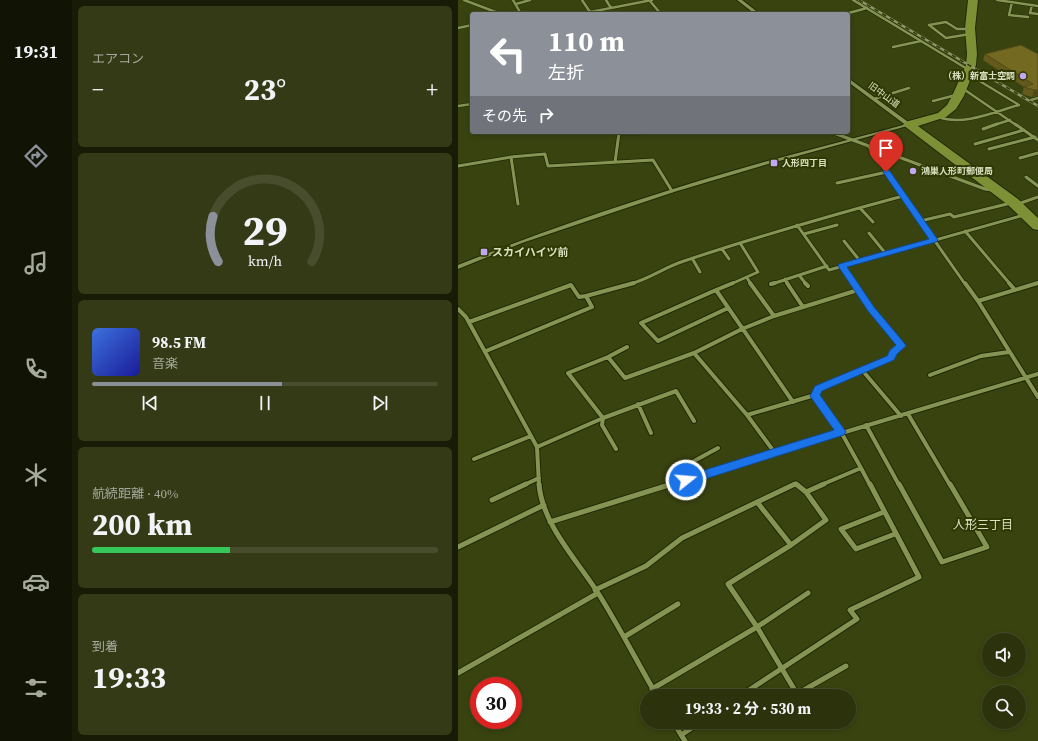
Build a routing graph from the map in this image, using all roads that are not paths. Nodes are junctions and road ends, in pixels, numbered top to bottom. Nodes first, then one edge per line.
1 (464, 0) edge
2 (513, 0) edge
3 (530, 0) edge
4 (582, 0) edge
5 (606, 0) edge
6 (632, 0) edge
7 (650, 0) edge
8 (738, 0) edge
9 (853, 0) edge
10 (973, 0) edge
11 (997, 0) edge
12 (1003, 0) edge
13 (1033, 0) edge
14 (1012, 2) junction
15 (635, 3) junction
16 (516, 4) junction
17 (1035, 5) edge
18 (611, 8) junction
19 (866, 8) junction
20 (597, 11) joint
21 (496, 12) edge
22 (520, 12) edge
23 (590, 12) joint
24 (659, 12) edge
25 (755, 12) edge
26 (850, 12) edge
27 (1038, 14) edge
28 (1028, 18) dead end
29 (470, 25) edge
30 (458, 28) edge
31 (970, 31) junction
32 (921, 41) junction
33 (894, 47) dead end
34 (968, 72) junction
35 (850, 81) edge
36 (909, 88) dead end
37 (960, 92) junction
38 (1038, 98) edge
39 (874, 99) junction
40 (1031, 100) dead end
41 (933, 101) dead end
42 (470, 104) edge
43 (458, 106) edge
44 (997, 111) junction
45 (938, 117) junction
46 (1010, 120) junction
47 (909, 125) junction
48 (983, 129) dead end
49 (1024, 130) junction
50 (619, 134) edge
51 (836, 134) edge
52 (1034, 137) junction
53 (852, 140) junction
54 (1038, 140) edge
55 (975, 144) dead end
56 (869, 147) junction
57 (989, 149) dead end
58 (1038, 153) edge
59 (511, 157) junction
60 (1020, 158) dead end
61 (615, 162) junction
62 (458, 166) edge
63 (886, 172) junction
64 (1026, 177) dead end
65 (837, 183) dead end
66 (1038, 186) edge
67 (672, 191) junction
68 (998, 191) junction
69 (904, 196) junction
70 (1038, 197) edge
71 (1014, 203) junction
72 (518, 204) dead end
73 (860, 208) junction
74 (1026, 214) junction
75 (920, 221) junction
76 (873, 222) dead end
77 (1037, 224) edge
78 (797, 225) junction
79 (837, 225) dead end
80 (965, 231) junction
81 (869, 233) dead end
82 (804, 234) junction
83 (934, 240) junction
84 (844, 241) dead end
85 (740, 243) junction
86 (722, 249) junction
87 (886, 254) junction
88 (692, 258) junction
89 (729, 259) dead end
90 (860, 261) junction
91 (827, 266) junction
92 (842, 266) junction
93 (458, 267) edge
94 (700, 272) dead end
95 (799, 275) junction
96 (747, 278) junction
97 (785, 279) junction
98 (1038, 283) edge
99 (770, 284) dead end
100 (808, 286) dead end
101 (716, 290) junction
102 (858, 290) junction
103 (1015, 290) junction
104 (586, 296) junction
105 (978, 301) junction
106 (804, 307) junction
107 (728, 308) junction
108 (458, 309) edge
109 (774, 316) junction
110 (469, 322) junction
111 (742, 329) junction
112 (627, 347) dead end
113 (486, 351) junction
114 (1009, 352) junction
115 (694, 353) junction
116 (608, 357) junction
117 (862, 370) junction
118 (1038, 374) edge
119 (930, 375) dead end
120 (1026, 378) junction
121 (815, 396) junction
122 (1038, 397) edge
123 (793, 402) junction
124 (638, 404) junction
125 (908, 414) junction
126 (747, 415) junction
127 (901, 416) junction
128 (603, 418) junction
129 (694, 421) dead end
130 (866, 425) junction
131 (841, 432) junction
132 (651, 433) dead end
133 (531, 436) junction
134 (537, 447) junction
135 (718, 448) dead end
136 (616, 449) dead end
137 (775, 453) junction
138 (474, 459) dead end
139 (861, 468) junction
140 (539, 478) junction
141 (686, 480) junction
142 (806, 492) junction
143 (492, 500) dead end
144 (757, 502) junction
145 (544, 504) junction
146 (884, 512) junction
147 (550, 522) junction
148 (896, 534) junction
149 (791, 546) junction
150 (458, 547) edge
151 (596, 592) junction
152 (808, 593) dead end
153 (678, 604) dead end
154 (757, 627) junction
155 (624, 637) junction
156 (846, 666) dead end
157 (782, 668) junction
158 (458, 673) edge
159 (652, 689) joint
160 (750, 689) edge
161 (677, 729) edge
162 (693, 729) edge
163 (683, 738) edge

1 - 21 street
2 - 16 street
3 - 16 street
4 - 23 street
5 - 18 street
6 - 15 street
7 - 15 street
7 - 24 street
8 - 25 main road
9 - 19 street
10 - 31 main road
11 - 12 street
12 - 14 street
13 - 17 street
14 - 17 street
14 - 28 street
15 - 18 street
16 - 22 street
17 - 27 street
18 - 20 street
19 - 26 street
19 - 32 street
20 - 23 street
29 - 30 street
31 - 31 street
31 - 34 main road
32 - 33 street
32 - 34 street
34 - 37 main road
34 - 44 street
35 - 39 main road, 旧中山道
36 - 39 street
37 - 41 street
37 - 44 street
37 - 45 main road
38 - 40 street
39 - 47 main road, 旧中山道
42 - 43 street
44 - 45 street
44 - 46 street
45 - 47 main road
46 - 48 street
46 - 49 street
47 - 53 street
47 - 68 main road
49 - 52 street
49 - 55 street
50 - 61 street
51 - 53 street
52 - 54 street
52 - 57 street
53 - 56 street
53 - 67 street
56 - 63 street
56 - 68 street
58 - 60 street
59 - 61 street
59 - 62 street
59 - 72 street
61 - 67 street
63 - 65 street
63 - 69 street
64 - 66 street
67 - 93 street
68 - 71 main road
69 - 73 street
69 - 75 street
70 - 71 street
71 - 74 main road
71 - 75 street
73 - 76 street
73 - 78 street
74 - 77 main road
74 - 80 street
75 - 83 street
78 - 82 street
78 - 85 street
79 - 82 street
80 - 83 street
80 - 103 street
81 - 87 street
82 - 91 street
83 - 87 street
83 - 105 street
84 - 90 street
85 - 86 street
85 - 96 street
86 - 88 street
86 - 89 street
87 - 90 street
88 - 94 street
88 - 104 street
90 - 92 street
91 - 92 street
91 - 95 street
92 - 102 street
95 - 97 street
95 - 100 street
96 - 101 street
96 - 109 street
97 - 99 street
97 - 106 street
98 - 103 street
101 - 107 street
101 - 107 street
102 - 106 street
102 - 117 street
103 - 105 street
104 - 110 street
104 - 113 street
105 - 114 street
106 - 109 street
107 - 111 street
108 - 110 street
109 - 111 street
110 - 113 street
111 - 115 street
111 - 123 street
112 - 116 street
113 - 133 street
114 - 119 street
114 - 120 street
115 - 116 street
115 - 126 street
116 - 128 street
117 - 121 street
117 - 127 street
118 - 120 street
120 - 122 street
120 - 125 street
121 - 123 street
121 - 131 street
123 - 126 street
124 - 128 street
124 - 129 street
124 - 132 street
125 - 127 street
125 - 130 street
126 - 137 street
127 - 130 street
128 - 134 street
128 - 136 street
130 - 131 street
131 - 137 street
131 - 139 street
133 - 134 street
133 - 138 street
134 - 140 street
135 - 141 street
137 - 141 street
139 - 142 street
139 - 146 street
140 - 143 street
140 - 145 street
141 - 147 street
142 - 144 street
142 - 149 street
144 - 149 street
144 - 151 street
145 - 147 street
145 - 150 street
146 - 148 street
146 - 148 street
147 - 151 street
148 - 157 street
149 - 154 street
151 - 155 street
151 - 158 street
152 - 154 street
153 - 155 street
154 - 157 street
154 - 159 street
155 - 159 street
156 - 157 street
157 - 160 street
161 - 163 street
162 - 163 street

